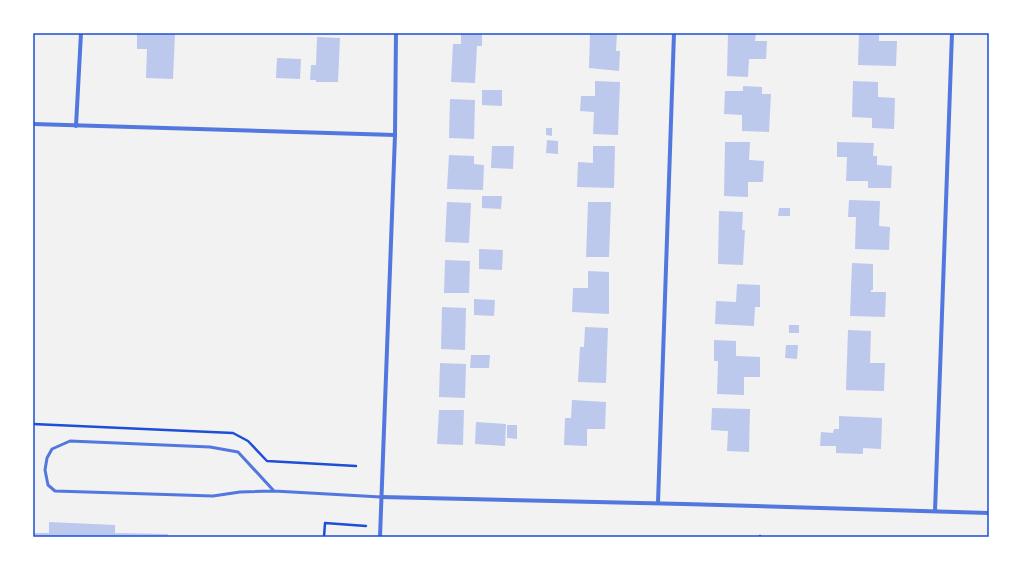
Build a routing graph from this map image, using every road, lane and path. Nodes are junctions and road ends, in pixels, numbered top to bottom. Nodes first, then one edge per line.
1 (82, 33) edge
2 (396, 33) edge
3 (674, 33) edge
4 (952, 33) edge
5 (33, 124) edge
6 (76, 126) junction
7 (394, 135) junction
8 (274, 491) junction
9 (381, 496) junction
10 (658, 504) junction
11 (935, 511) junction
12 (989, 513) edge
13 (366, 526) dead end
14 (324, 537) edge
15 (380, 537) edge

1 - 6 street
2 - 7 street
3 - 10 street
4 - 11 street
5 - 6 street
6 - 7 street
7 - 9 street
8 - 8 lane
8 - 9 lane
9 - 10 street
9 - 15 street
10 - 11 street
11 - 12 street
13 - 14 path

